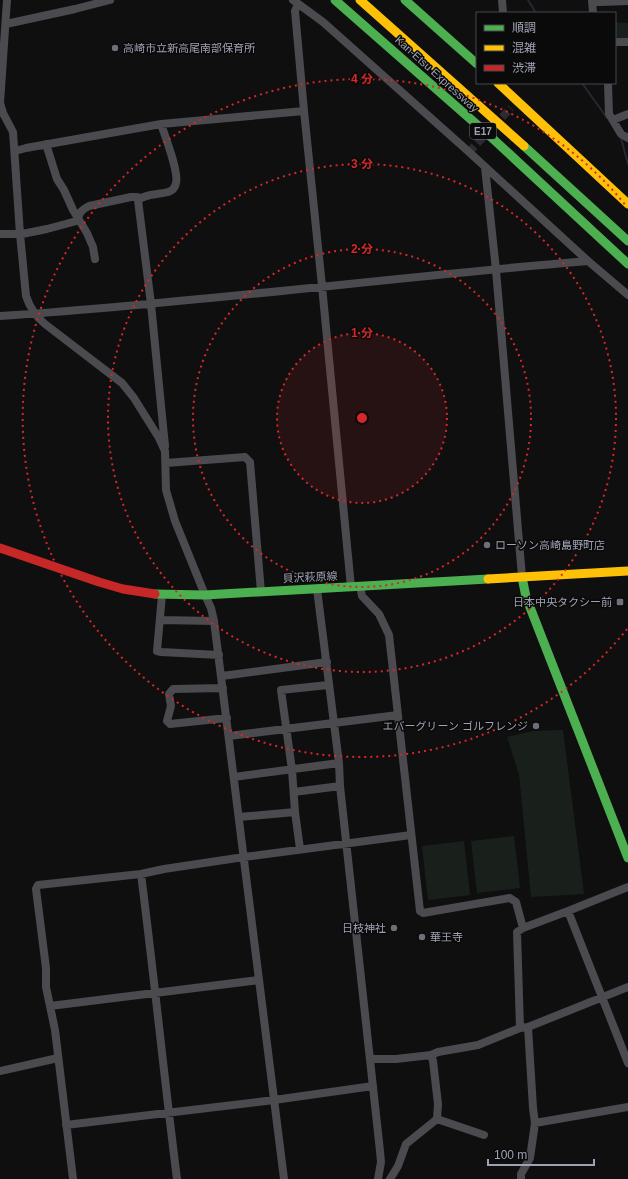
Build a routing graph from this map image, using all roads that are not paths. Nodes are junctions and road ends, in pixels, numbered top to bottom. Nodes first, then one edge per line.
1 (7, 0) edge
2 (110, 0) edge
3 (335, 0) edge
4 (360, 0) edge
5 (405, 0) edge
6 (502, 0) edge
7 (592, 0) edge
8 (628, 1) edge
9 (295, 2) edge
10 (503, 12) edge
11 (593, 12) edge
12 (6, 24) junction
13 (616, 42) edge
14 (628, 42) edge
15 (476, 63) edge
16 (499, 84) edge
17 (608, 84) edge
18 (518, 101) junction
19 (511, 108) tunnel mouth
20 (304, 111) junction
21 (628, 114) edge
22 (613, 120) junction
23 (4, 122) edge
24 (161, 124) junction
25 (628, 138) edge
26 (46, 144) junction
27 (15, 151) junction
28 (485, 167) junction
29 (141, 198) junction
30 (628, 204) edge
31 (78, 219) junction
32 (0, 234) edge
33 (20, 234) junction
34 (628, 241) edge
35 (95, 259) dead end
36 (588, 261) junction
37 (628, 264) edge
38 (496, 270) junction
39 (322, 286) junction
40 (628, 295) edge
41 (151, 304) junction
42 (34, 314) junction
43 (0, 316) edge
44 (165, 451) junction
45 (166, 463) junction
46 (0, 548) edge
47 (628, 571) edge
48 (522, 577) junction
49 (356, 586) junction
50 (317, 589) junction
51 (261, 592) junction
52 (162, 595) junction
53 (205, 595) junction
54 (160, 620) junction
55 (214, 621) junction
56 (219, 655) junction
57 (327, 662) junction
58 (222, 676) junction
59 (328, 685) junction
60 (223, 688) junction
61 (398, 715) junction
62 (227, 718) junction
63 (333, 722) junction
64 (286, 728) junction
65 (229, 736) junction
66 (339, 763) junction
67 (292, 770) junction
68 (234, 777) junction
69 (340, 786) junction
70 (294, 792) junction
71 (295, 812) junction
72 (239, 817) junction
73 (411, 835) junction
74 (346, 844) junction
75 (300, 849) junction
76 (244, 857) junction
77 (628, 858) edge
78 (141, 874) junction
79 (628, 887) edge
80 (568, 911) junction
81 (523, 928) junction
82 (259, 980) junction
83 (628, 987) edge
84 (156, 992) junction
85 (602, 997) junction
86 (50, 1006) junction
87 (524, 1028) junction
88 (431, 1055) junction
89 (58, 1058) junction
90 (370, 1060) junction
91 (628, 1063) edge
92 (0, 1070) edge
93 (373, 1086) junction
94 (274, 1100) junction
95 (628, 1107) edge
96 (169, 1113) junction
97 (436, 1119) junction
98 (535, 1122) junction
99 (66, 1125) junction
100 (484, 1135) dead end
101 (73, 1179) edge
102 (177, 1179) edge
103 (284, 1179) edge
104 (378, 1179) edge
105 (390, 1179) edge
106 (521, 1179) edge

1 - 12 street
2 - 12 street
3 - 37 main road, Kan-Etsu Expressway / E17
4 - 34 main road, Kan-Etsu Expressway / E17
5 - 15 main road
6 - 10 street
7 - 8 street
7 - 11 street
9 - 20 street
9 - 28 street
12 - 23 street
13 - 14 street
16 - 18 main road
17 - 22 street
18 - 19 street
18 - 30 main road
20 - 24 street
20 - 39 street
21 - 22 street
22 - 25 street
23 - 27 street
24 - 26 street
24 - 29 street
26 - 27 street
26 - 31 street
27 - 33 street
28 - 36 street
28 - 38 street
29 - 31 street
29 - 41 street
31 - 33 street
31 - 35 street
32 - 33 street
33 - 42 street
36 - 38 street
36 - 40 street
38 - 39 street
38 - 48 street
39 - 41 street
39 - 49 street
41 - 42 street
41 - 44 street
42 - 43 street
42 - 44 street
44 - 45 street
45 - 51 street
45 - 53 street
46 - 52 main road, 貝沢萩原線
47 - 48 main road, 貝沢萩原線
48 - 49 main road, 貝沢萩原線
48 - 77 main road
49 - 50 main road, 貝沢萩原線
49 - 61 street
50 - 51 main road, 貝沢萩原線
50 - 57 street
51 - 53 main road, 貝沢萩原線
52 - 53 main road, 貝沢萩原線
52 - 54 street
53 - 55 street
54 - 55 street
54 - 56 street
55 - 56 street
56 - 58 street
57 - 58 street
57 - 59 street
58 - 60 street
59 - 63 street
59 - 64 street
60 - 62 street
60 - 62 street
61 - 63 street
61 - 73 street
62 - 65 street
63 - 64 street
63 - 66 street
64 - 65 street
64 - 67 street
65 - 68 street
66 - 67 street
66 - 69 street
67 - 68 street
67 - 70 street
68 - 72 street
69 - 70 street
69 - 74 street
70 - 71 street
71 - 72 street
71 - 75 street
72 - 76 street
73 - 74 street
73 - 81 street
74 - 75 street
74 - 90 street
75 - 76 street
76 - 78 street
76 - 82 street
78 - 84 street
78 - 86 street
79 - 80 street
80 - 81 street
80 - 85 street
81 - 87 street
82 - 84 street
82 - 94 street
83 - 85 street
84 - 86 street
84 - 96 street
85 - 87 street
85 - 91 street
86 - 89 street
87 - 88 street
87 - 98 street
88 - 90 street
88 - 97 street
89 - 92 street
89 - 99 street
90 - 93 street
93 - 94 street
93 - 104 street
94 - 96 street
94 - 103 street
95 - 98 street
96 - 99 street
96 - 102 street
97 - 100 street
97 - 105 street
98 - 106 street
99 - 101 street

